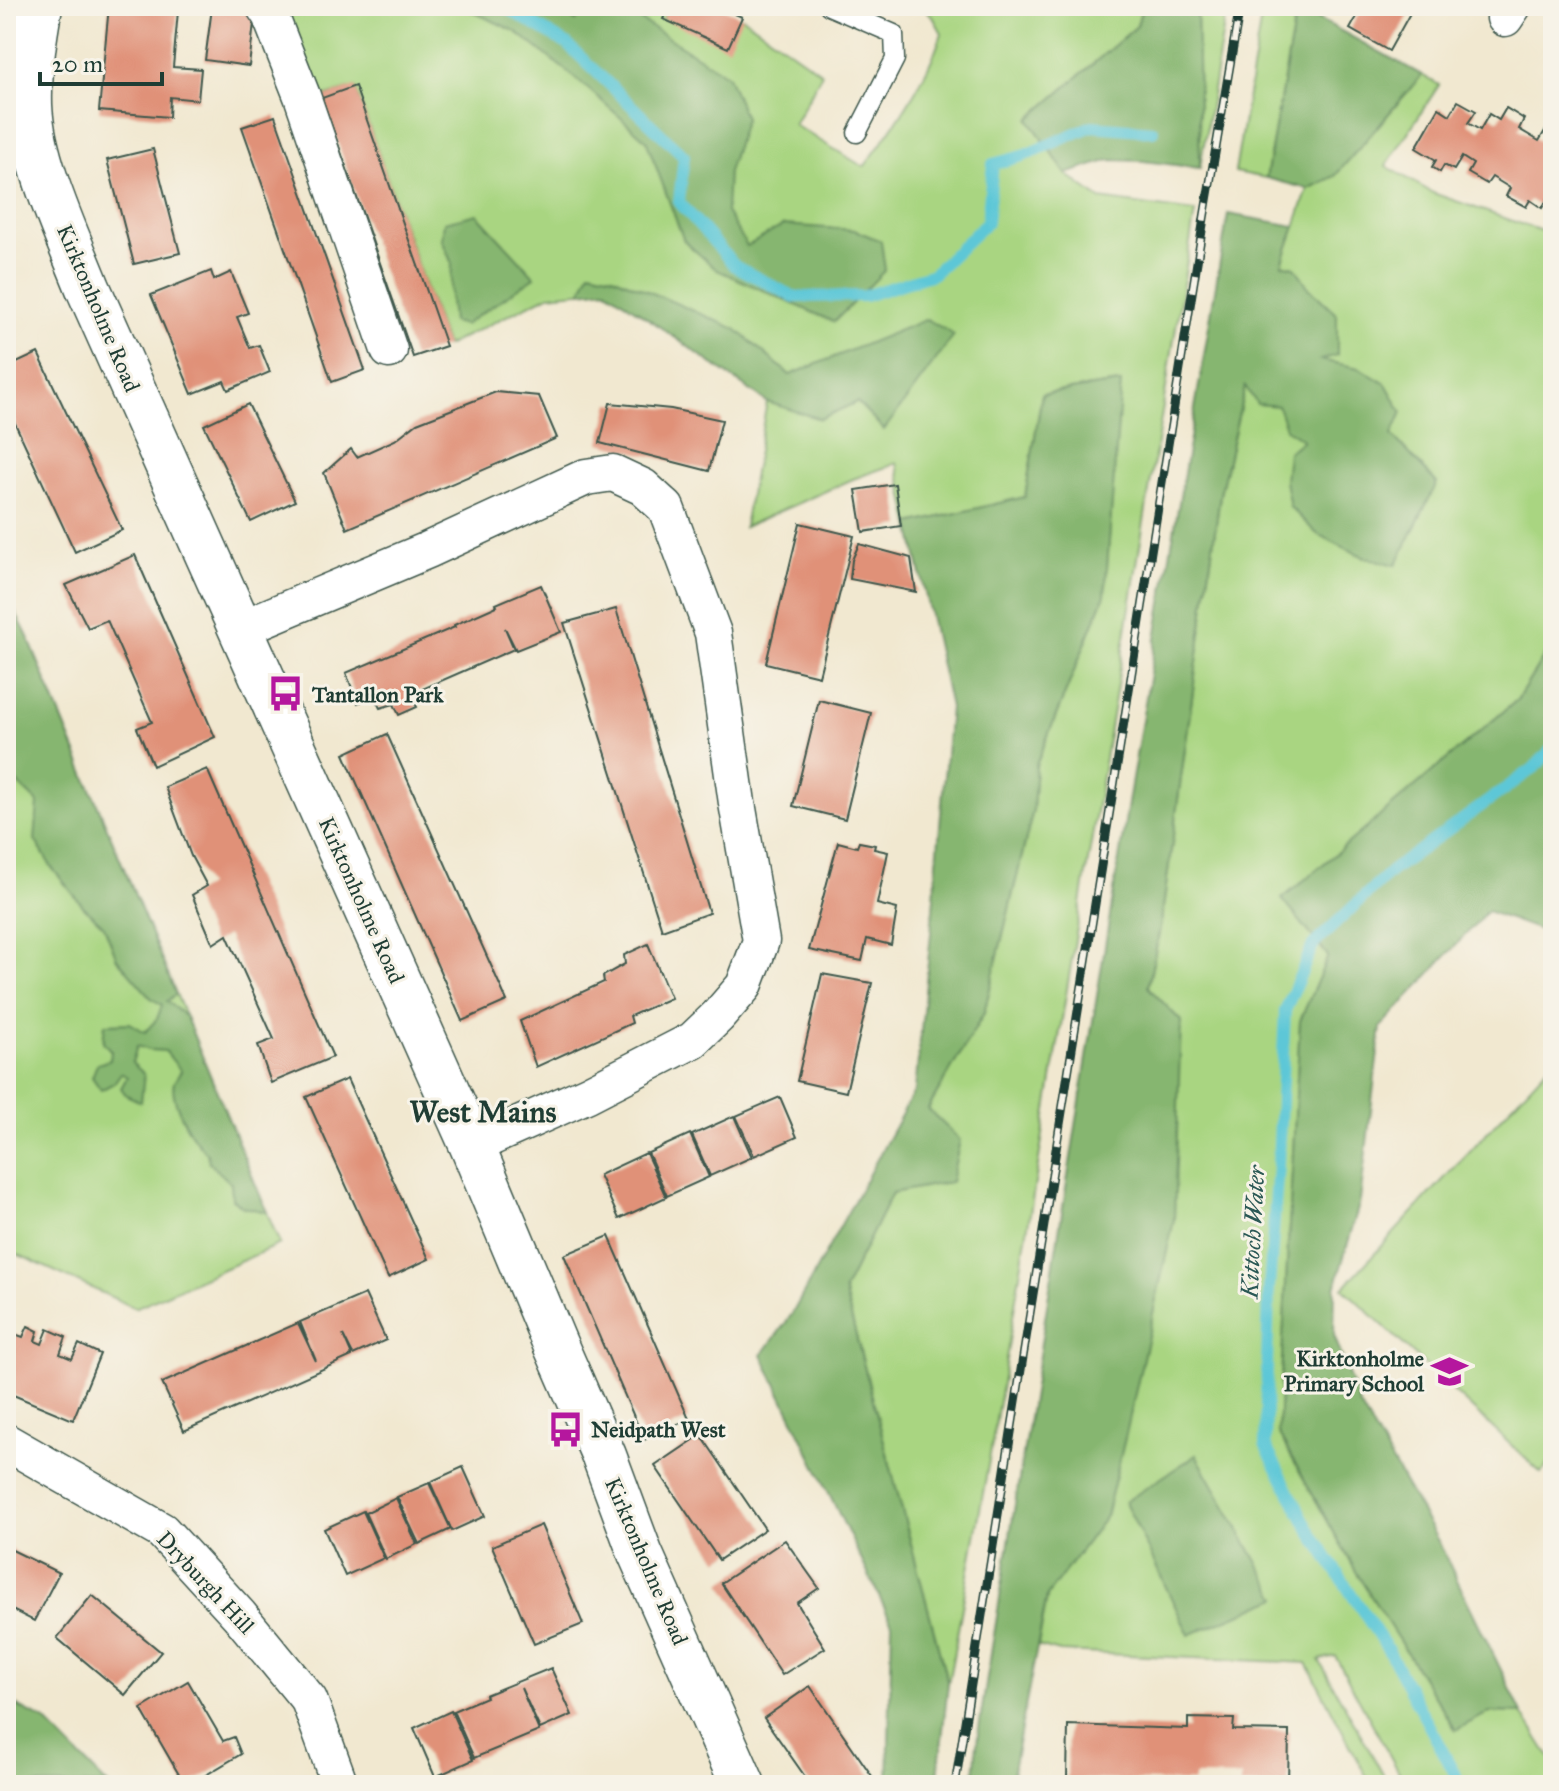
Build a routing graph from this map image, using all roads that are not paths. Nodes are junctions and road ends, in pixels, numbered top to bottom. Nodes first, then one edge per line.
1 (264, 6) edge
2 (829, 6) edge
3 (27, 21) edge
4 (857, 133) dead end
5 (389, 350) dead end
6 (240, 629) junction
7 (472, 1146) junction
8 (6, 1442) edge
9 (340, 1785) edge
10 (743, 1785) edge

1 - 5 street
2 - 4 lane
3 - 6 street, Kirktonholme Road
6 - 7 street, Kirktonholme Road
6 - 7 street
7 - 10 street, Kirktonholme Road
8 - 9 street, Dryburgh Hill

